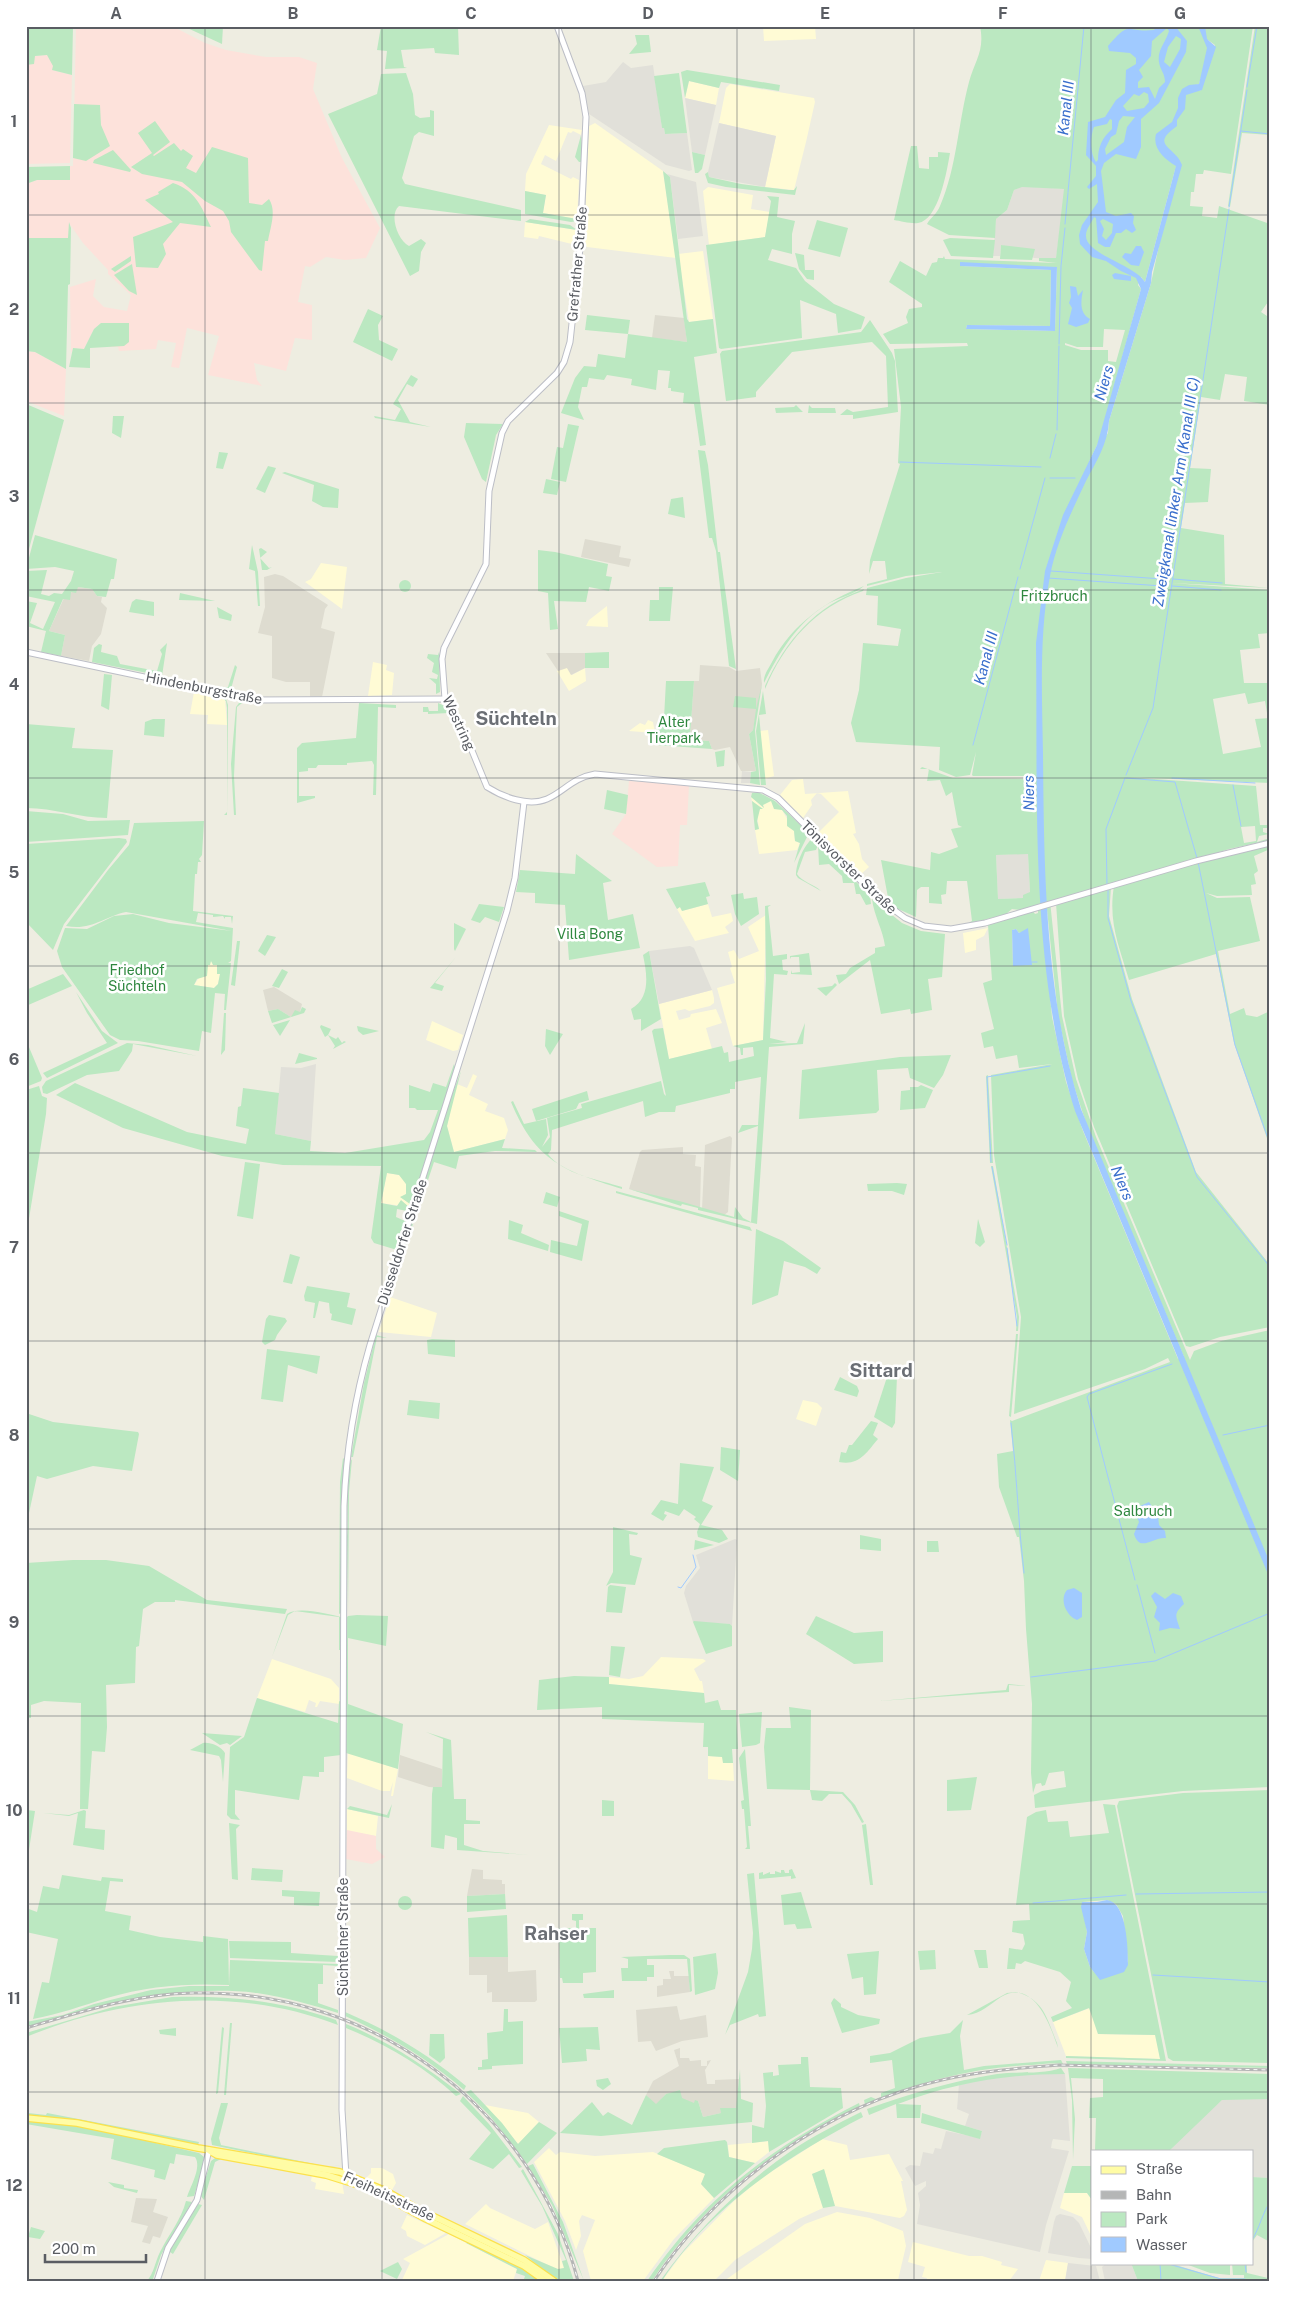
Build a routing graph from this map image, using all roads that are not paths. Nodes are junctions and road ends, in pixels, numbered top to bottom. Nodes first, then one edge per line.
1 (557, 26) edge
2 (485, 567) joint
3 (26, 652) edge
4 (445, 699) junction
5 (524, 802) junction
6 (1270, 843) edge
7 (343, 1694) joint
8 (26, 2118) edge
9 (209, 2150) junction
10 (344, 2174) junction
11 (464, 2234) junction
12 (157, 2281) edge
13 (545, 2281) edge
14 (554, 2281) edge

1 - 2 main road, Grefrather Straße
2 - 4 main road, Westring
3 - 4 main road, Hindenburgstraße
4 - 5 main road, Westring
5 - 6 main road, Tönisvorster Straße
5 - 7 main road, Düsseldorfer Straße
7 - 10 main road, Süchtelner Straße
8 - 9 main road, Freiheitsstraße
9 - 10 main road, Freiheitsstraße
9 - 10 main road, Freiheitsstraße
9 - 12 main road
10 - 11 main road, Freiheitsstraße
11 - 13 main road, Freiheitsstraße
11 - 14 main road, Freiheitsstraße

